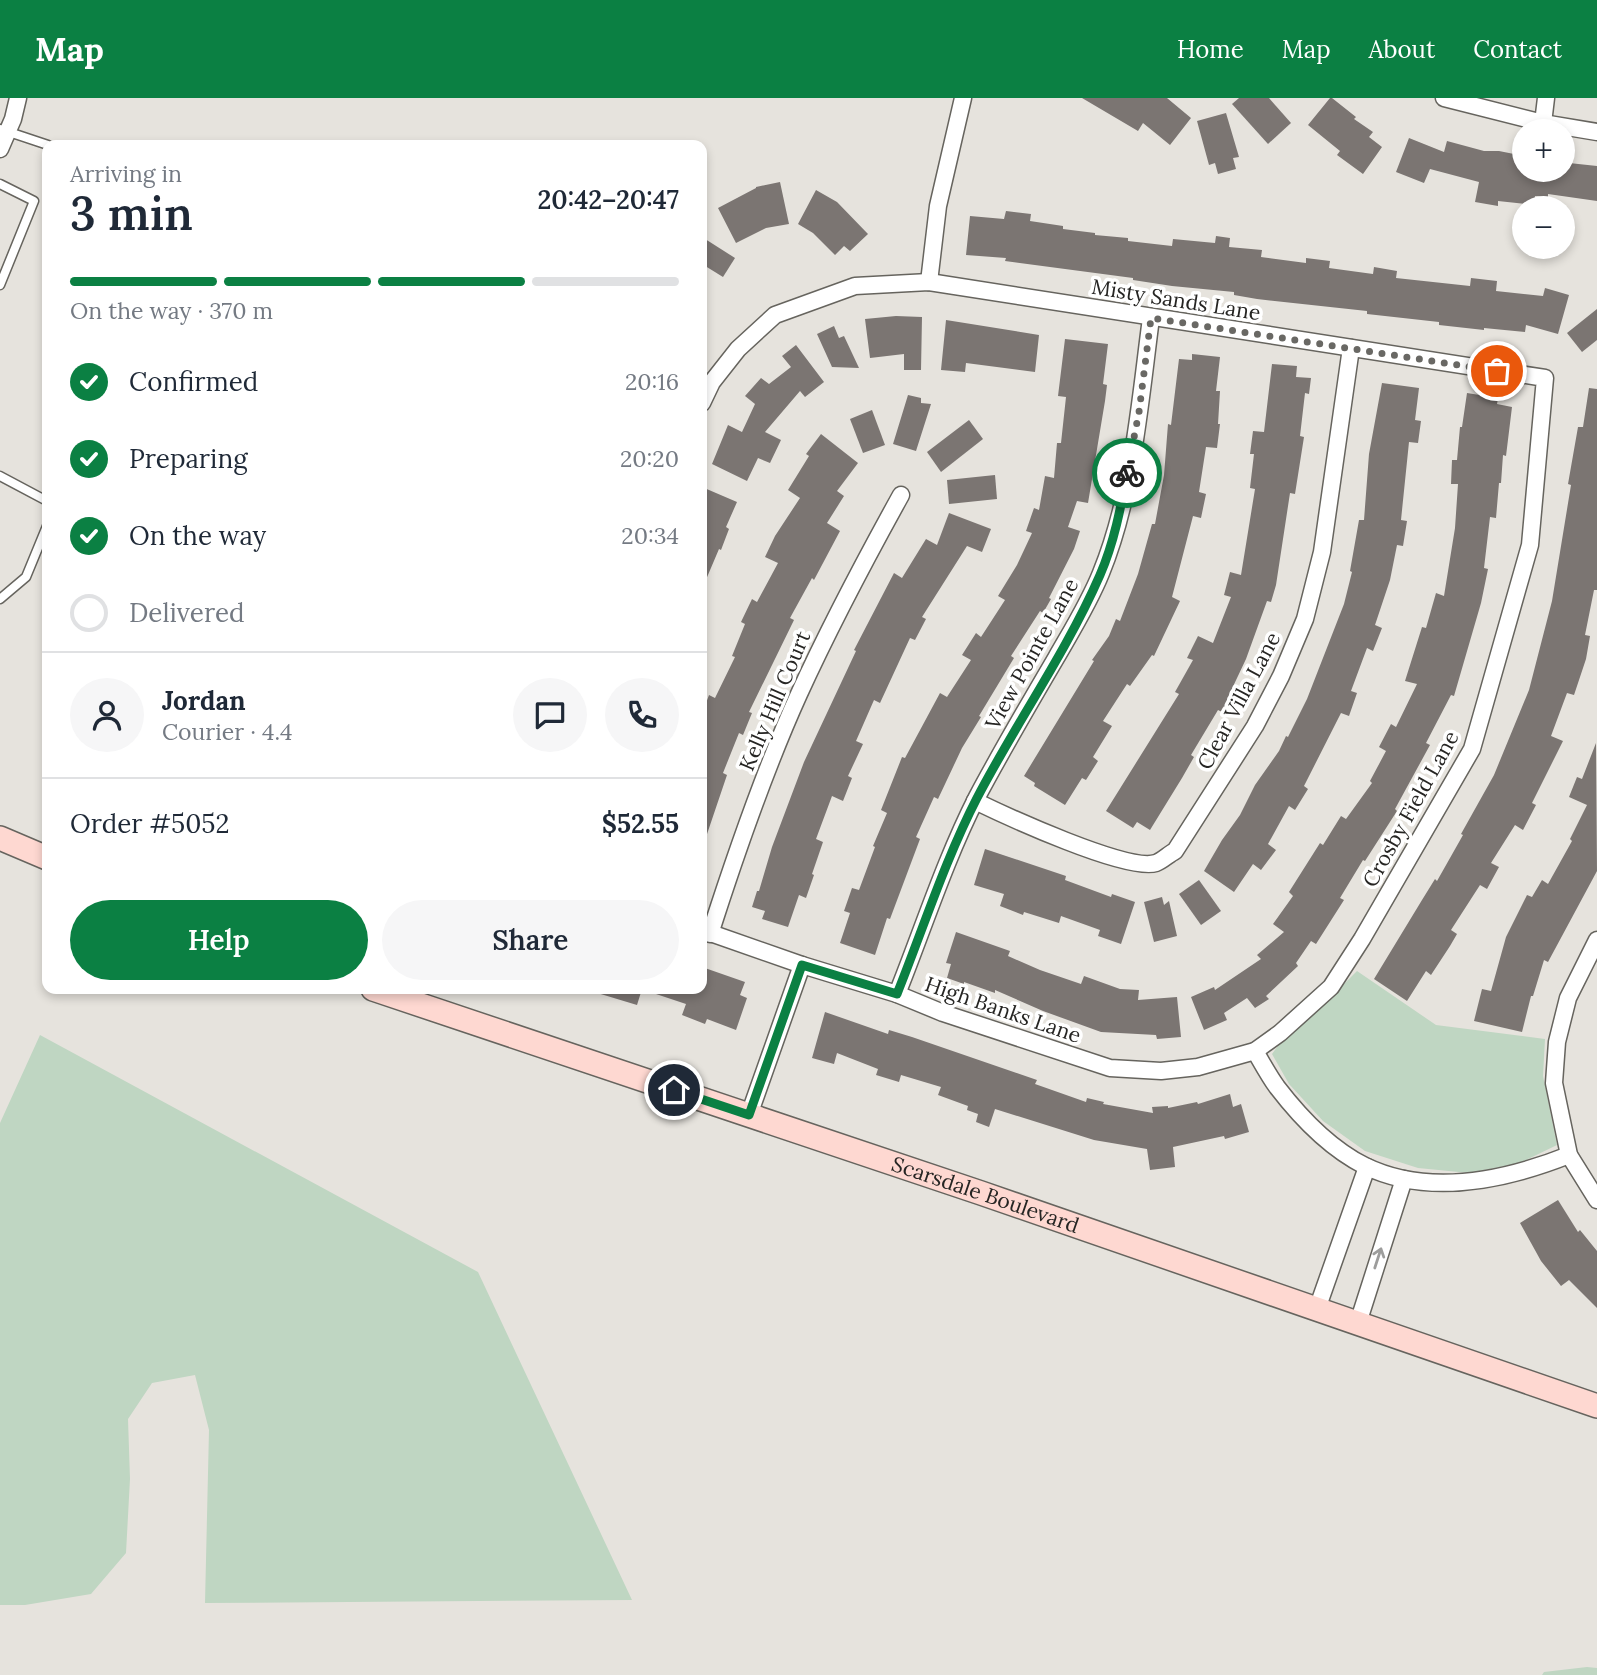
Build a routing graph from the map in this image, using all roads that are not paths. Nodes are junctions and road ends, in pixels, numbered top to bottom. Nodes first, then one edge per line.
1 (18, 98) edge
2 (963, 98) edge
3 (1444, 98) edge
4 (1546, 98) edge
5 (1527, 119) edge
6 (1543, 119) edge
7 (1575, 128) edge
8 (4, 129) edge
9 (1597, 132) edge
10 (42, 143) edge
11 (0, 149) edge
12 (0, 184) edge
13 (929, 282) junction
14 (0, 285) edge
15 (1151, 318) junction
16 (1351, 348) junction
17 (1545, 378) joint
18 (707, 393) edge
19 (0, 476) edge
20 (901, 495) dead end
21 (42, 498) edge
22 (42, 538) edge
23 (0, 599) edge
24 (975, 801) junction
25 (0, 838) edge
26 (42, 856) edge
27 (707, 929) edge
28 (707, 932) edge
29 (1597, 940) edge
30 (802, 965) junction
31 (388, 994) edge
32 (897, 994) junction
33 (1255, 1051) junction
34 (749, 1115) junction
35 (1569, 1155) junction
36 (1367, 1167) junction
37 (1404, 1179) junction
38 (1597, 1200) edge
39 (1317, 1309) junction
40 (1358, 1323) junction
41 (1597, 1406) edge

1 - 8 street
2 - 13 street
3 - 5 street
4 - 6 street
7 - 9 street
8 - 10 lane
8 - 11 street
12 - 14 lane
13 - 15 street, Misty Sands Lane
13 - 18 street, Misty Sands Lane
15 - 16 street, Misty Sands Lane
15 - 24 street, View Pointe Lane
16 - 17 street, Misty Sands Lane
16 - 24 street, Clear Villa Lane
17 - 33 street, Crosby Field Lane
19 - 21 lane
20 - 27 street, Kelly Hill Court
22 - 23 lane
24 - 32 street, View Pointe Lane
25 - 26 main road
28 - 30 street, High Banks Lane
29 - 35 street
30 - 32 street, High Banks Lane
30 - 34 street
31 - 34 main road, Scarsdale Boulevard
32 - 33 street, High Banks Lane
33 - 36 street
34 - 39 main road, Scarsdale Boulevard
35 - 37 street
35 - 38 street
36 - 37 street
36 - 39 street
40 -> 37 street
39 - 40 main road, Scarsdale Boulevard
40 - 41 main road, Scarsdale Boulevard

